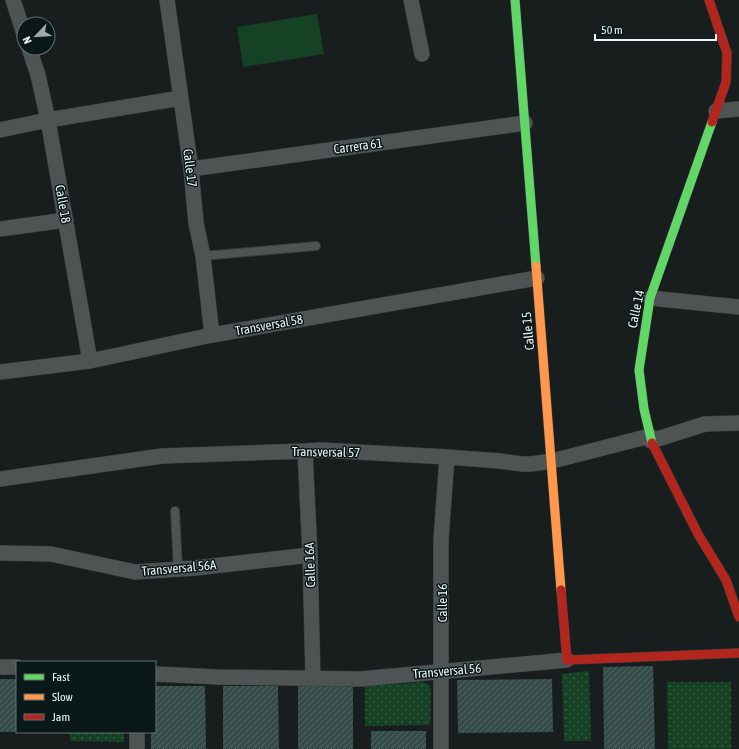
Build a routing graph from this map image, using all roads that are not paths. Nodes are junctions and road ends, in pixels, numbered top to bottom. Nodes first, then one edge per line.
1 (13, 0) edge
2 (167, 0) edge
3 (411, 0) edge
4 (515, 0) edge
5 (709, 0) edge
6 (18, 16) edge
7 (733, 50) edge
8 (422, 54) dead end
9 (31, 56) edge
10 (181, 98) junction
11 (739, 109) edge
12 (716, 111) junction
13 (48, 120) junction
14 (525, 123) junction
15 (0, 130) edge
16 (191, 169) junction
17 (66, 220) junction
18 (0, 229) edge
19 (316, 246) dead end
20 (203, 256) junction
21 (537, 278) junction
22 (650, 298) junction
23 (739, 307) edge
24 (212, 335) junction
25 (90, 361) junction
26 (0, 372) edge
27 (739, 424) edge
28 (651, 438) junction
29 (305, 451) junction
30 (447, 457) junction
31 (552, 461) junction
32 (0, 479) edge
33 (175, 511) dead end
34 (0, 550) edge
35 (0, 553) edge
36 (310, 555) junction
37 (0, 567) edge
38 (178, 569) junction
39 (739, 617) edge
40 (739, 653) edge
41 (567, 660) junction
42 (0, 667) edge
43 (16, 668) edge
44 (441, 671) junction
45 (156, 674) edge
46 (313, 679) junction
47 (137, 733) edge
48 (137, 749) edge
49 (441, 749) edge

1 - 6 street
2 - 10 street, Calle 17
3 - 8 street
4 - 14 street, Calle 15
5 - 7 street, Calle 14
7 - 12 street, Calle 14
9 - 13 street, Calle 18
10 - 13 street
10 - 16 street, Calle 17
11 - 12 street
12 - 22 street, Calle 14
13 - 15 street
13 - 17 street, Calle 18
14 - 16 street, Carrera 61
14 - 21 street, Calle 15
16 - 20 street, Calle 17
17 - 18 street
17 - 25 street, Calle 18
19 - 20 lane
20 - 24 street, Calle 17
21 - 24 street, Transversal 58
21 - 31 street, Calle 15
22 - 23 street
22 - 28 street, Calle 14
24 - 25 street, Transversal 58
25 - 26 street, Transversal 58
27 - 28 street, Transversal 57
28 - 31 street, Transversal 57
28 - 39 street, Calle 14
29 - 30 street, Transversal 57
29 - 32 street, Transversal 57
29 - 36 street, Calle 16A
30 - 31 street, Transversal 57
30 - 44 street, Calle 16
31 - 41 street, Calle 15
33 - 38 lane
34 - 35 street
35 - 37 street
35 - 38 street, Transversal 56A
36 - 38 street, Transversal 56A
36 - 46 street, Calle 16A
40 - 41 street, Transversal 56
41 - 44 street, Transversal 56
42 - 43 street
44 - 46 street, Transversal 56
44 - 49 street, Calle 16
45 - 46 street, Transversal 56
47 - 48 street

